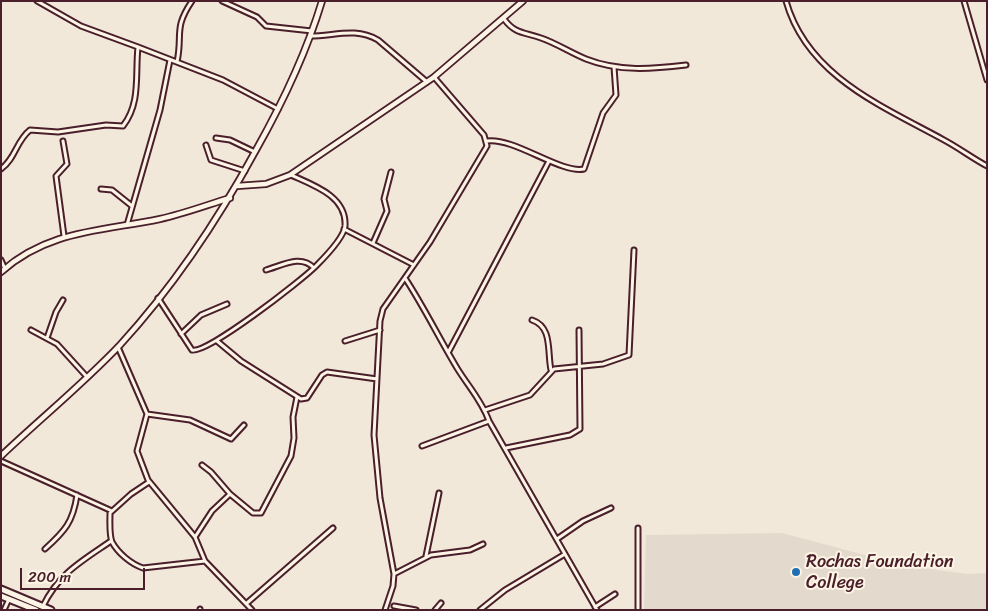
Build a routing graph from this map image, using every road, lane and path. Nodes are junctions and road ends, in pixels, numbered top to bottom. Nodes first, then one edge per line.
1 (37, 1) edge
2 (192, 1) edge
3 (222, 1) edge
4 (322, 1) edge
5 (523, 1) edge
6 (786, 1) edge
7 (964, 1) edge
8 (504, 19) junction
9 (311, 34) junction
10 (138, 47) junction
11 (170, 60) junction
12 (177, 62) junction
13 (686, 65) dead end
14 (614, 67) junction
15 (434, 77) junction
16 (987, 80) edge
17 (427, 82) junction
18 (278, 110) junction
19 (216, 138) dead end
20 (63, 141) dead end
21 (487, 141) junction
22 (206, 145) dead end
23 (255, 152) junction
24 (549, 161) junction
25 (987, 166) edge
26 (1, 169) edge
27 (245, 172) junction
28 (391, 172) dead end
29 (290, 175) junction
30 (237, 186) junction
31 (101, 188) dead end
32 (231, 197) junction
33 (132, 206) junction
34 (127, 225) junction
35 (344, 229) junction
36 (64, 236) junction
37 (373, 243) junction
38 (634, 250) dead end
39 (1, 260) edge
40 (414, 265) junction
41 (314, 268) junction
42 (266, 270) dead end
43 (3, 271) edge
44 (405, 278) junction
45 (158, 298) junction
46 (63, 300) dead end
47 (227, 304) dead end
48 (532, 320) dead end
49 (31, 330) dead end
50 (380, 330) junction
51 (579, 330) dead end
52 (181, 334) junction
53 (47, 338) junction
54 (217, 341) junction
55 (345, 341) dead end
56 (118, 346) junction
57 (448, 352) junction
58 (580, 366) junction
59 (551, 370) junction
60 (87, 377) junction
61 (377, 379) junction
62 (297, 397) junction
63 (485, 410) junction
64 (147, 414) junction
65 (489, 421) junction
66 (244, 425) dead end
67 (422, 446) dead end
68 (506, 448) junction
69 (1, 456) edge
70 (1, 461) edge
71 (202, 465) dead end
72 (149, 482) junction
73 (439, 493) dead end
74 (230, 494) junction
75 (77, 495) junction
76 (611, 508) dead end
77 (112, 511) junction
78 (333, 528) dead end
79 (638, 528) dead end
80 (195, 537) junction
81 (556, 539) junction
82 (111, 541) junction
83 (483, 544) dead end
84 (45, 549) dead end
85 (565, 554) junction
86 (426, 556) junction
87 (205, 561) junction
88 (394, 574) junction
89 (1, 590) edge
90 (615, 594) dead end
91 (1, 596) edge
92 (9, 599) junction
93 (390, 600) junction
94 (247, 603) junction
95 (441, 603) dead end
96 (43, 607) junction
97 (395, 608) edge
98 (596, 608) edge
99 (4, 610) edge
100 (36, 610) edge
101 (51, 610) edge
102 (252, 610) edge
103 (385, 610) edge
104 (416, 610) edge
105 (435, 610) edge
106 (480, 610) edge
107 (638, 610) edge

1 - 10 street
2 - 12 street
3 - 9 street
4 - 9 street
5 - 8 street
6 - 25 street
7 - 16 street
8 - 14 street
8 - 15 street
9 - 17 street
9 - 18 street
10 - 11 street
10 - 26 street
11 - 12 street
11 - 33 street
12 - 18 street
13 - 14 street
14 - 24 street
15 - 17 street
15 - 21 street
17 - 29 street
18 - 23 street
19 - 23 street
20 - 36 street
21 - 24 street
21 - 40 street
22 - 27 street
23 - 27 street
24 - 57 street
27 - 30 street
28 - 37 street
29 - 30 street
29 - 35 street
30 - 32 street
31 - 33 street
32 - 34 street
32 - 45 street
33 - 34 street
34 - 36 street
35 - 37 street
35 - 41 street
36 - 43 street
37 - 40 street
38 - 58 street
39 - 43 street
40 - 44 street
41 - 42 street
41 - 54 street
44 - 50 street
44 - 57 street
45 - 52 street
45 - 56 street
46 - 53 street
47 - 52 street
48 - 59 street
49 - 53 street
50 - 55 street
50 - 61 street
51 - 58 street
52 - 54 street
53 - 60 street
54 - 62 street
56 - 60 street
56 - 64 street
57 - 63 street
58 - 59 street
58 - 68 street
59 - 63 street
60 - 69 street
61 - 62 street
61 - 88 street
62 - 74 street
63 - 65 street
64 - 66 street
64 - 72 street
65 - 67 street
65 - 68 street
68 - 81 street
70 - 75 street
71 - 74 street
72 - 77 street
72 - 80 street
73 - 86 street
74 - 80 street
75 - 77 street
75 - 84 street
76 - 81 street
77 - 82 street
78 - 94 street
79 - 107 street
80 - 87 street
81 - 85 street
82 - 87 street
82 - 96 street
83 - 86 street
85 - 98 street
85 - 106 street
86 - 88 street
87 - 94 street
88 - 93 street
89 - 96 main road
90 - 98 street
91 - 92 main road
92 - 99 street
92 - 100 main road
93 - 97 street
93 - 103 street
94 - 102 street
95 - 105 street
96 - 101 main road
97 - 104 street

